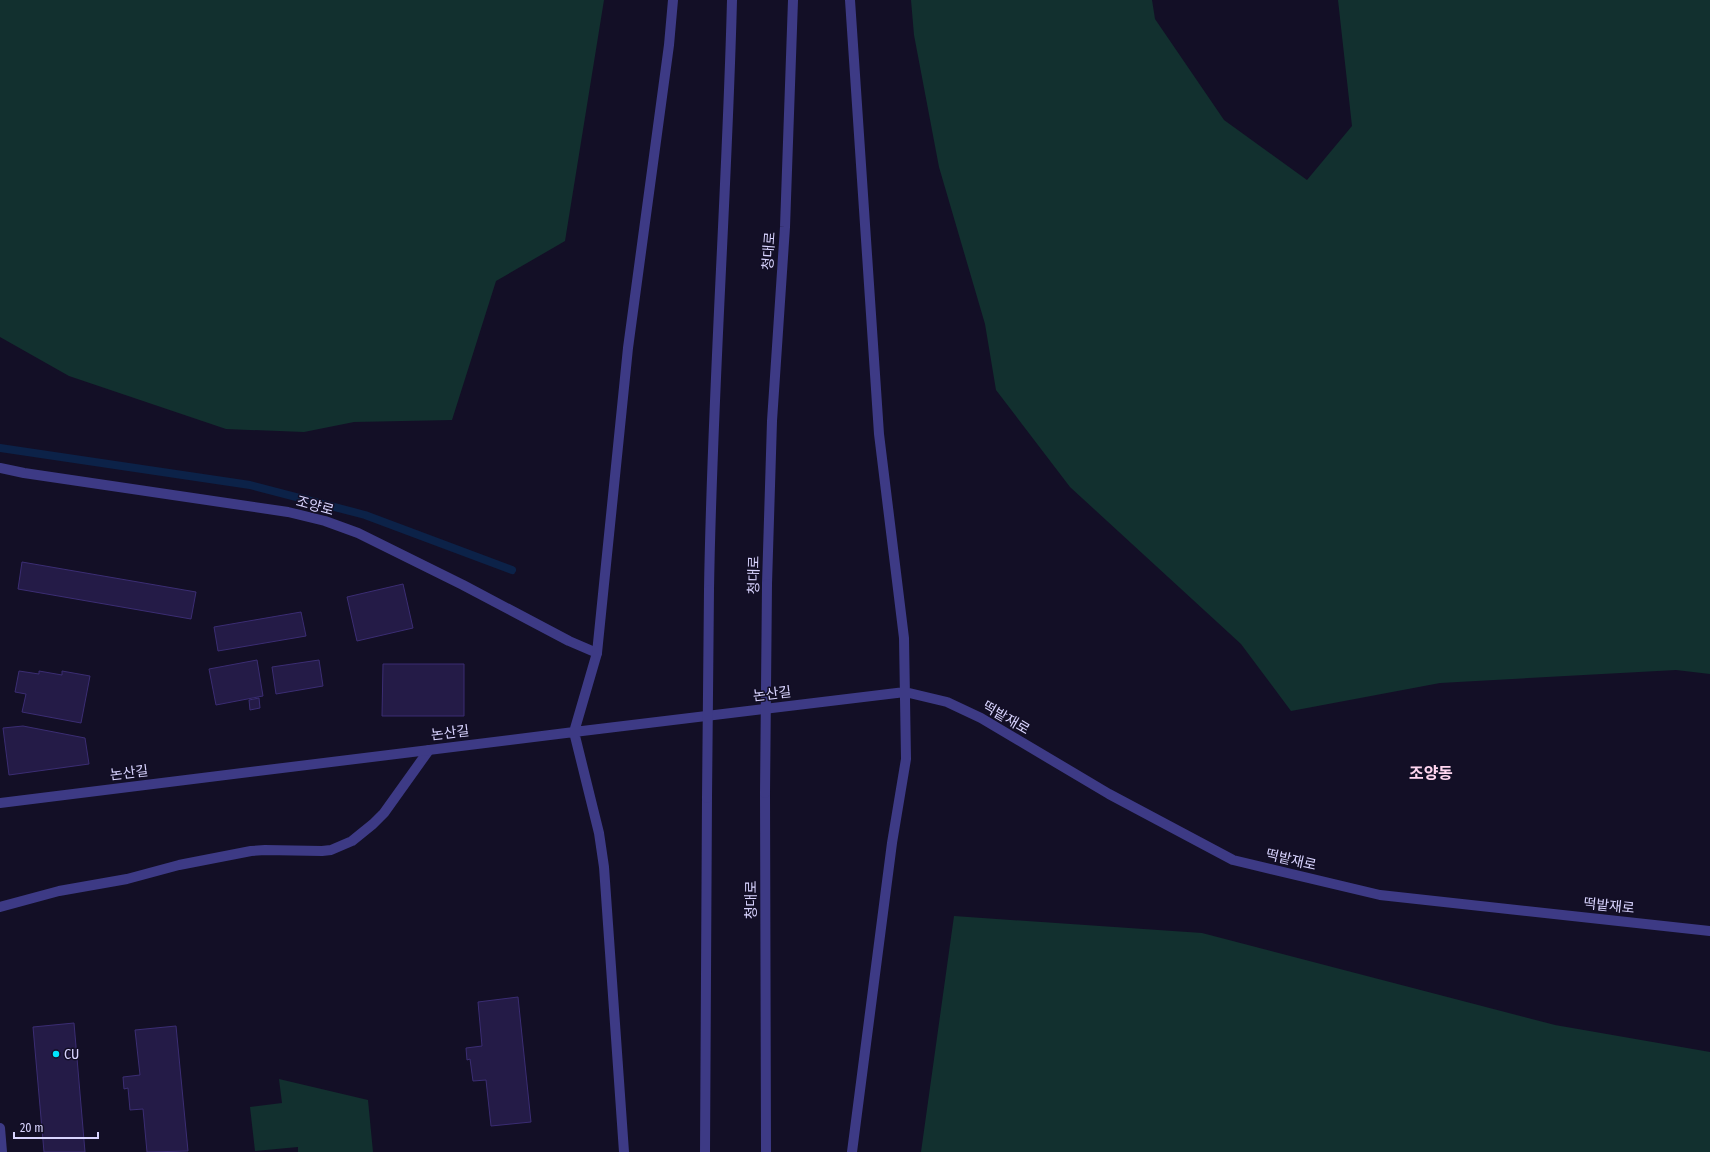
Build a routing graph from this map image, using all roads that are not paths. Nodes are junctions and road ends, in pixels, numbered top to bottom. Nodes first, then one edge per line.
1 (673, 0) edge
2 (732, 0) edge
3 (793, 0) edge
4 (850, 0) edge
5 (0, 468) edge
6 (597, 653) junction
7 (905, 692) junction
8 (574, 732) junction
9 (429, 750) junction
10 (0, 803) edge
11 (0, 907) edge
12 (1710, 932) edge
13 (0, 1128) edge
14 (2, 1152) edge
15 (624, 1152) edge
16 (705, 1152) edge
17 (766, 1152) edge
18 (852, 1152) edge

1 - 6 street
2 - 16 street, bridge
3 - 17 street, 청대로, bridge
4 - 7 street
5 - 6 street, 조양로
6 - 8 street
7 - 8 street, 논산길
7 - 12 street, 떡밭재로
7 - 18 street
8 - 9 street, 논산길
8 - 15 street
9 - 10 street, 논산길
9 - 11 street
13 - 14 street

